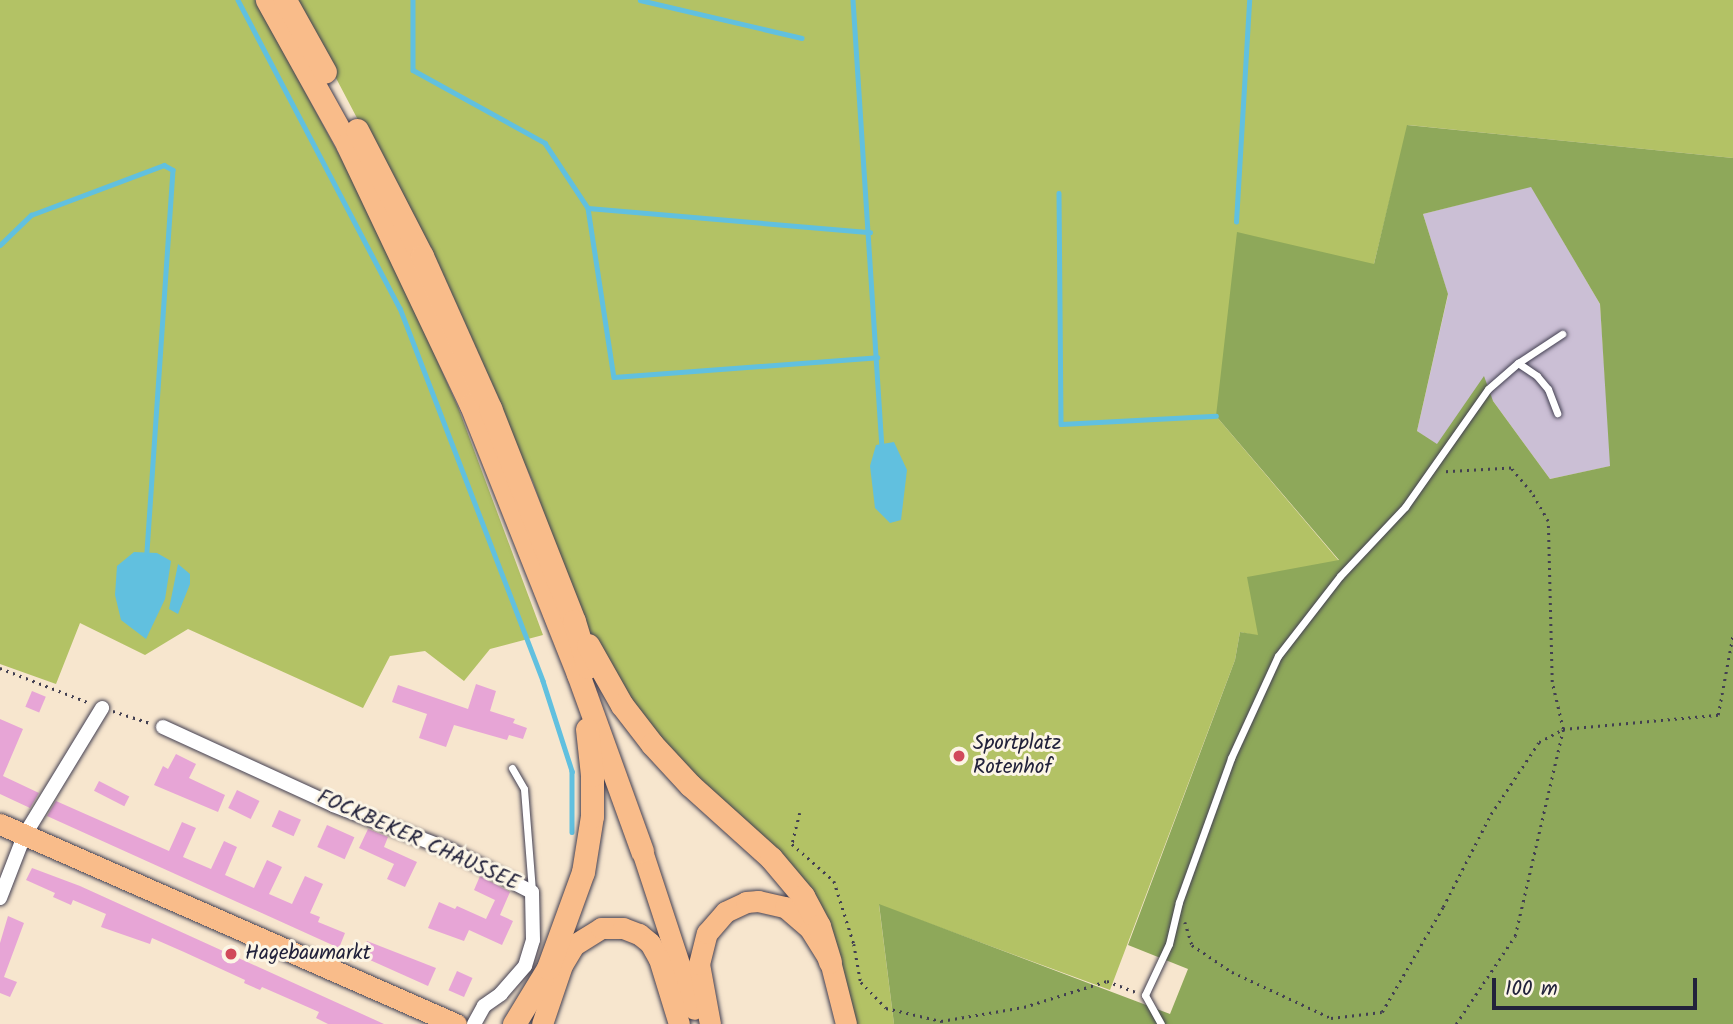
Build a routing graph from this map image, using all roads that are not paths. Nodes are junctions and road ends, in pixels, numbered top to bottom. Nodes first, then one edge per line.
1 (267, 0) edge
2 (285, 0) edge
3 (1562, 334) dead end
4 (1518, 363) junction
5 (1557, 413) dead end
6 (567, 626) junction
7 (102, 708) road end
8 (163, 727) road end
9 (512, 768) dead end
10 (0, 824) edge
11 (24, 836) junction
12 (642, 851) joint
13 (532, 891) junction
14 (0, 898) edge
15 (830, 961) junction
16 (456, 1024) edge
17 (474, 1024) edge
18 (514, 1024) edge
19 (542, 1024) edge
20 (680, 1024) edge
21 (698, 1024) edge
22 (710, 1024) edge
23 (846, 1024) edge
24 (1161, 1024) edge

1 - 6 highway
2 - 6 highway
3 - 4 lane
4 - 5 lane
4 - 24 lane
6 - 12 highway
6 - 15 highway
6 - 18 highway
7 - 11 street
8 - 13 street, FOCKBEKER CHAUSSEE
9 - 13 lane
10 - 11 main road
11 - 14 street
11 - 16 main road
12 - 21 main road
13 - 17 street, FOCKBEKER CHAUSSEE
15 - 22 main road
15 - 23 main road
19 - 20 main road

